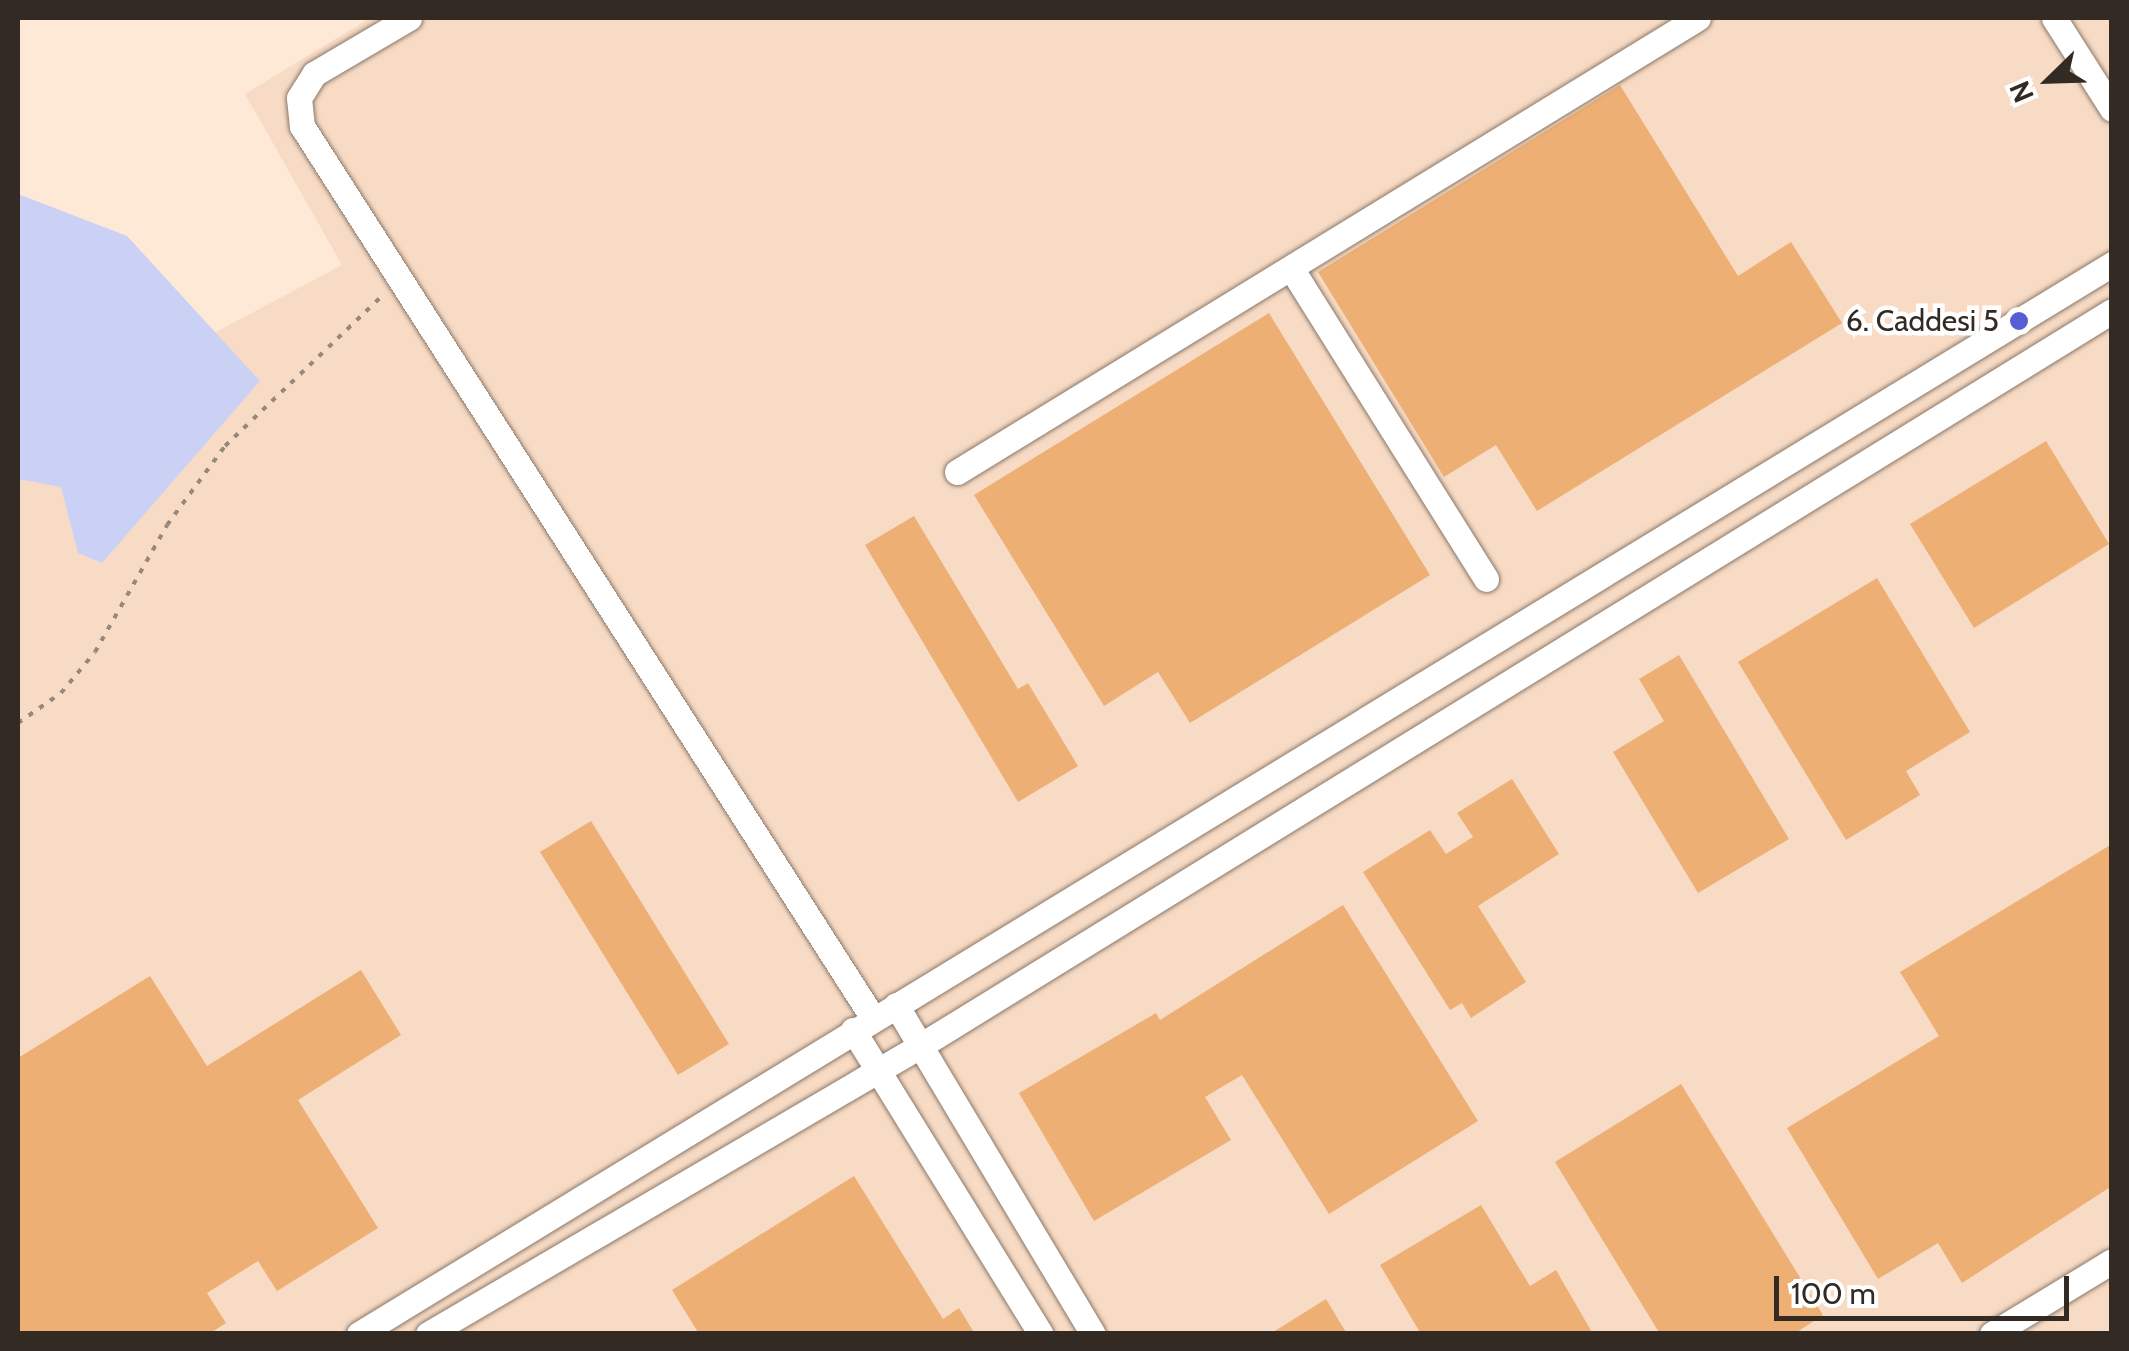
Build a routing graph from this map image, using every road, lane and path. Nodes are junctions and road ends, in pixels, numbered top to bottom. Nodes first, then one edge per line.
1 (408, 18) edge
2 (1698, 18) edge
3 (2054, 18) edge
4 (2112, 109) edge
5 (2112, 264) edge
6 (1290, 268) junction
7 (399, 277) junction
8 (2112, 312) edge
9 (958, 472) dead end
10 (1486, 579) dead end
11 (1400, 703) junction
12 (18, 723) edge
13 (1422, 738) junction
14 (896, 1005) junction
15 (863, 1024) junction
16 (920, 1046) junction
17 (878, 1070) junction
18 (2112, 1260) edge
19 (360, 1334) edge
20 (428, 1334) edge
21 (1041, 1334) edge
22 (1093, 1334) edge
23 (1992, 1334) edge

1 - 7 street
2 - 6 street
3 - 4 street
5 - 11 street
6 - 9 street
6 - 10 street
7 - 12 path
7 - 15 street
8 - 13 street
11 - 13 street
11 - 14 street
13 - 16 street
14 - 15 street
14 - 16 street
15 - 17 street
15 - 19 street
16 - 17 street
16 - 22 street
17 - 20 street
17 - 21 street
18 - 23 street

